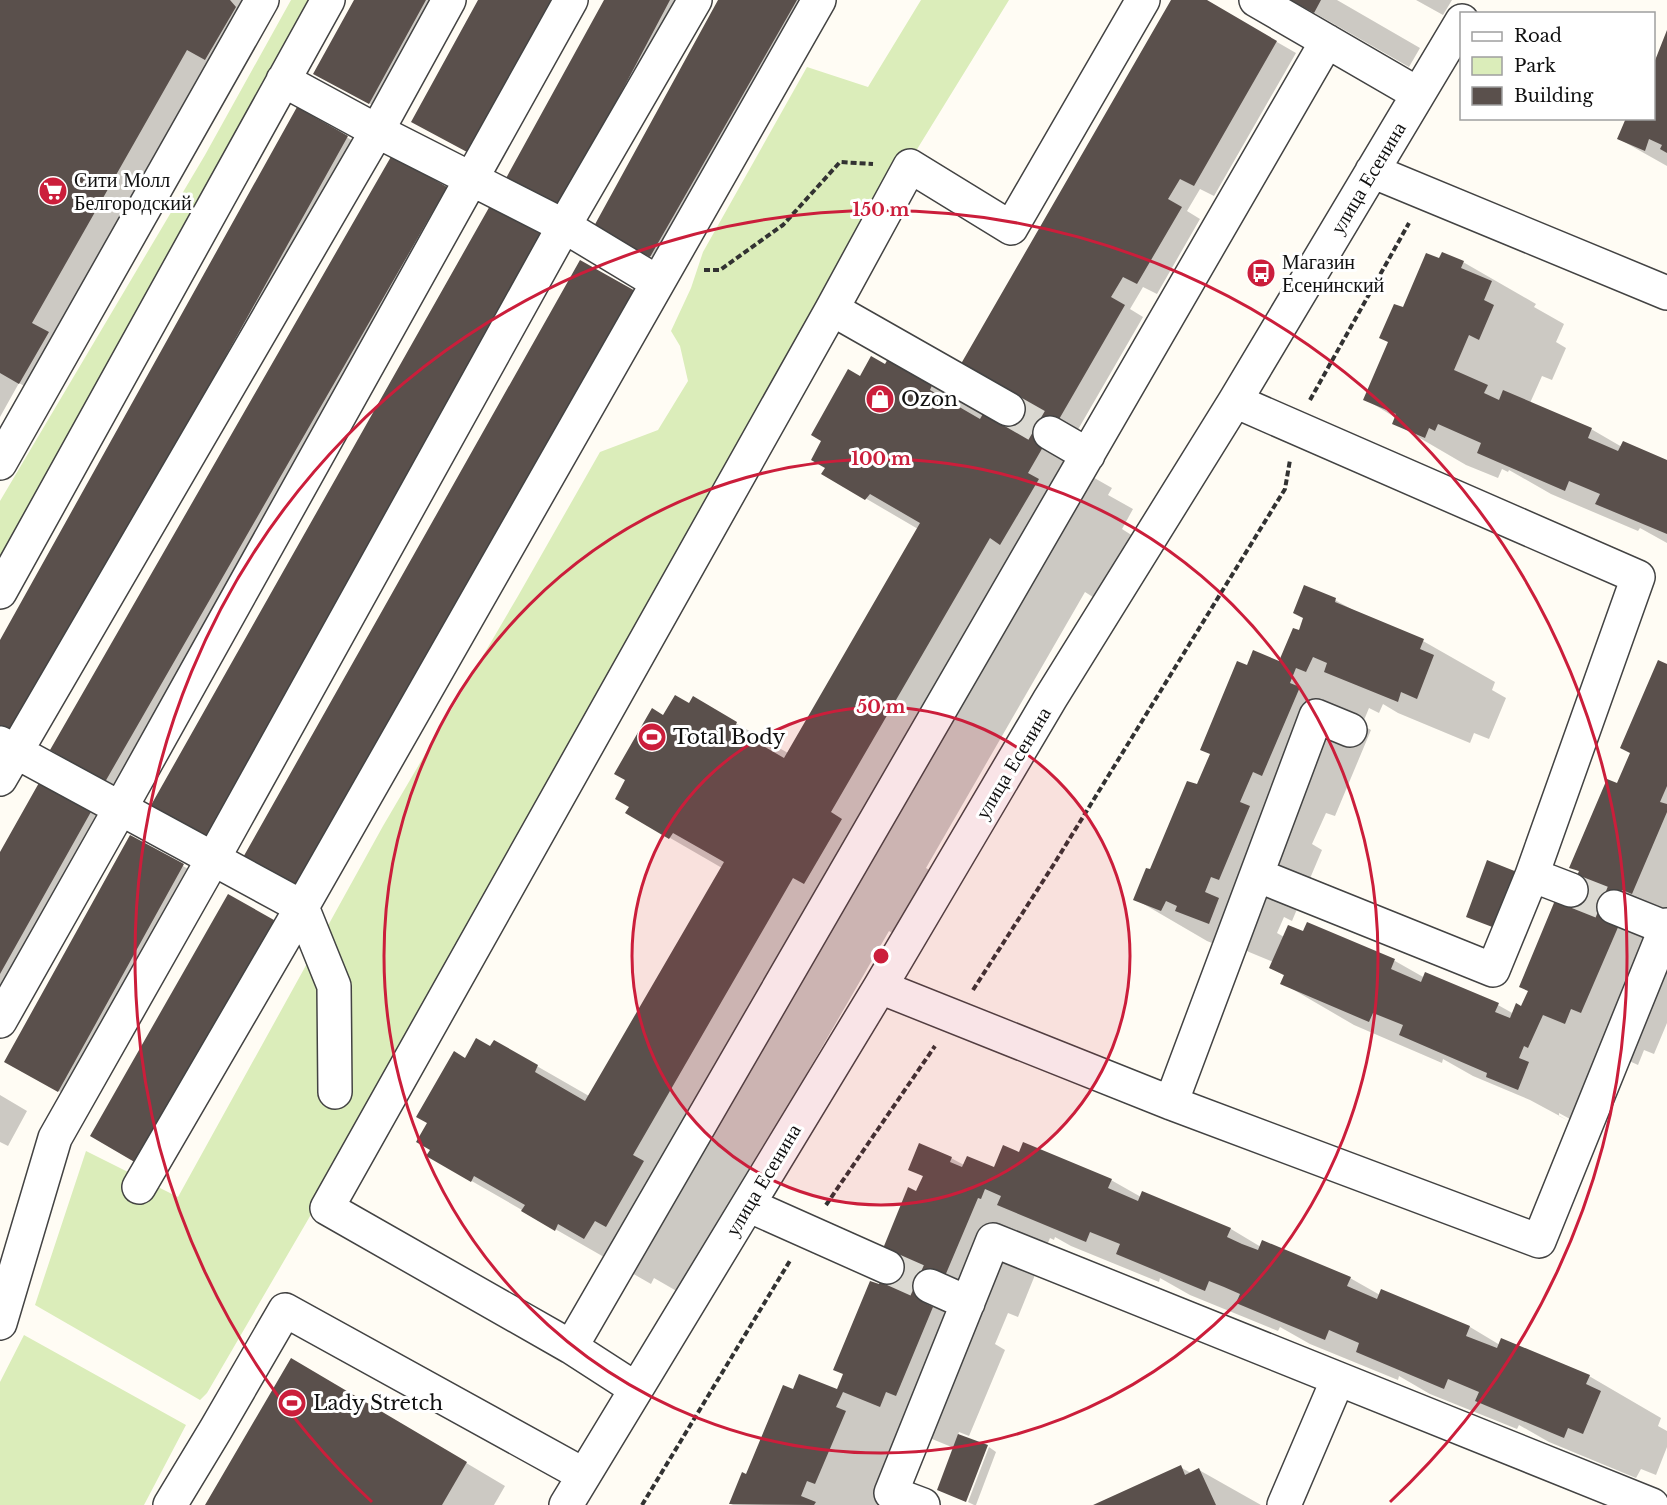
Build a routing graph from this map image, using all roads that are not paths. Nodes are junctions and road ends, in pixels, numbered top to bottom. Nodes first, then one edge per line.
1 (262, 0) edge
2 (328, 0) edge
3 (449, 0) edge
4 (571, 0) edge
5 (695, 0) edge
6 (819, 0) edge
7 (1143, 0) edge
8 (1256, 0) edge
9 (1460, 23) edge
10 (1327, 41) junction
11 (283, 80) junction
12 (1418, 94) junction
13 (377, 132) junction
14 (1372, 171) junction
15 (472, 178) junction
16 (564, 226) junction
17 (661, 277) junction
18 (1667, 293) edge
19 (832, 309) junction
20 (1235, 400) junction
21 (1008, 409) tunnel mouth
22 (1050, 433) tunnel mouth
23 (1088, 455) junction
24 (0, 463) edge
25 (0, 592) edge
26 (1350, 730) dead end
27 (5, 758) edge
28 (120, 808) junction
29 (213, 859) junction
30 (1257, 875) junction
31 (1532, 875) junction
32 (1571, 890) tunnel mouth
33 (302, 907) junction
34 (1614, 907) tunnel mouth
35 (1666, 926) edge
36 (880, 987) junction
37 (0, 1021) edge
38 (335, 1092) dead end
39 (1171, 1103) junction
40 (139, 1187) dead end
41 (747, 1205) junction
42 (887, 1267) tunnel mouth
43 (930, 1286) tunnel mouth
44 (968, 1303) junction
45 (0, 1323) edge
46 (571, 1347) junction
47 (1338, 1379) junction
48 (636, 1389) junction
49 (584, 1475) junction
50 (170, 1505) edge
51 (566, 1505) edge
52 (923, 1505) edge
53 (1284, 1505) edge
54 (1652, 1505) edge

1 - 24 street
2 - 11 street
3 - 13 street
4 - 15 street
5 - 16 street
6 - 17 street
7 - 19 street
8 - 10 street
9 - 12 street, улица Есенина
10 - 12 street
10 - 23 street
11 - 13 street
11 - 25 street
12 - 14 street, улица Есенина
13 - 15 street
13 - 27 street
14 - 18 street
14 - 20 street, улица Есенина
15 - 16 street
15 - 28 street
16 - 17 street
16 - 29 street
17 - 33 street
19 - 21 street
19 - 46 street
20 - 31 street
20 - 36 street, улица Есенина
22 - 23 street
23 - 46 street
26 - 30 street
27 - 28 street
28 - 29 street
28 - 37 street
29 - 33 street
29 - 45 street
30 - 31 street
30 - 39 street
31 - 32 street
33 - 38 street
33 - 40 street
34 - 35 street
35 - 39 street
36 - 39 street
36 - 41 street, улица Есенина
41 - 42 street
41 - 48 street, улица Есенина
43 - 44 street
44 - 47 street
44 - 52 street
46 - 48 street
47 - 53 street
47 - 54 street
48 - 49 street, улица Есенина
49 - 50 street
49 - 51 street, улица Есенина

